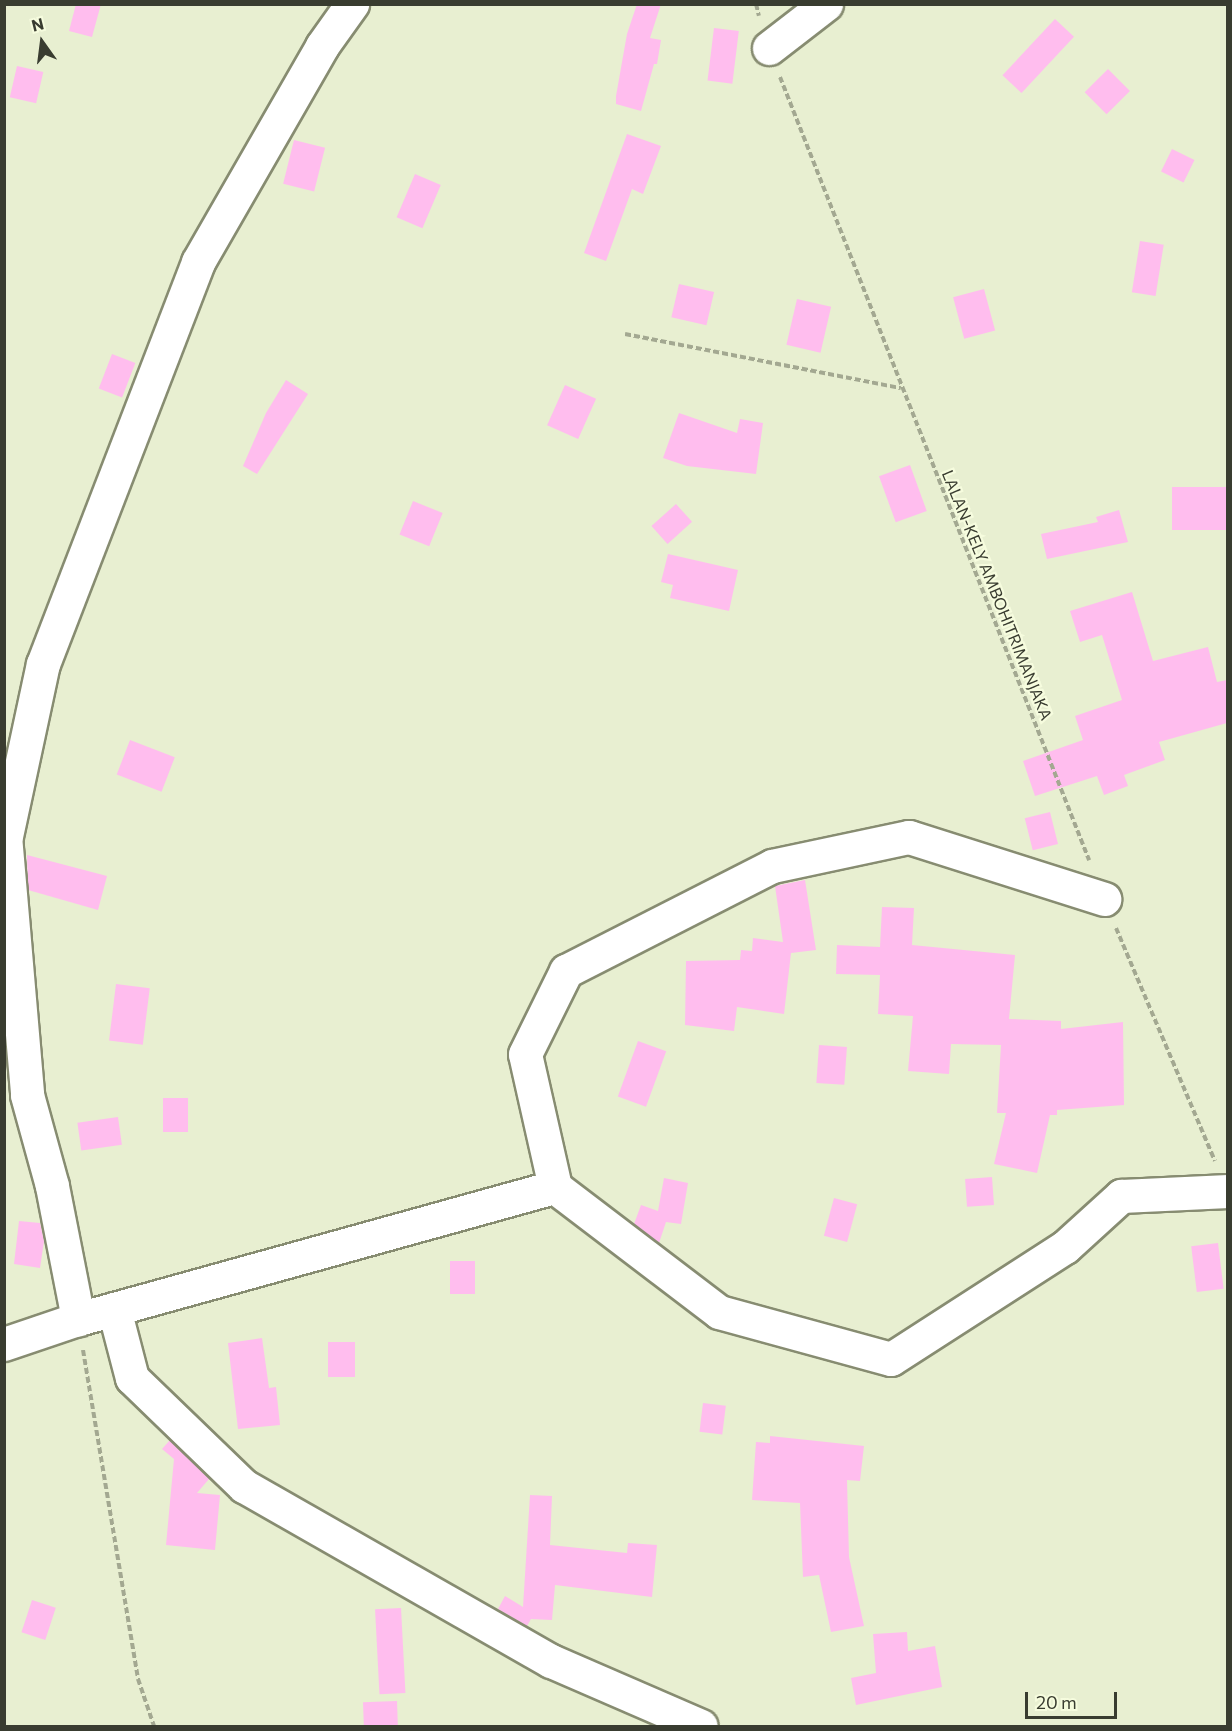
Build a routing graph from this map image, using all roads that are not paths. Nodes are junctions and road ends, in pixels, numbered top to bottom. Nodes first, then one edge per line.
1 (352, 4) edge
2 (826, 4) edge
3 (769, 48) road end
4 (5, 830) edge
5 (1104, 899) road end
6 (16, 1096) edge
7 (1223, 1180) edge
8 (555, 1187) junction
9 (114, 1309) junction
10 (78, 1319) junction
11 (4, 1344) edge
12 (701, 1726) edge

1 - 4 street
2 - 3 street
4 - 6 street
5 - 8 street
6 - 10 street
7 - 8 street
8 - 9 street
9 - 10 street
9 - 12 street
10 - 11 street

